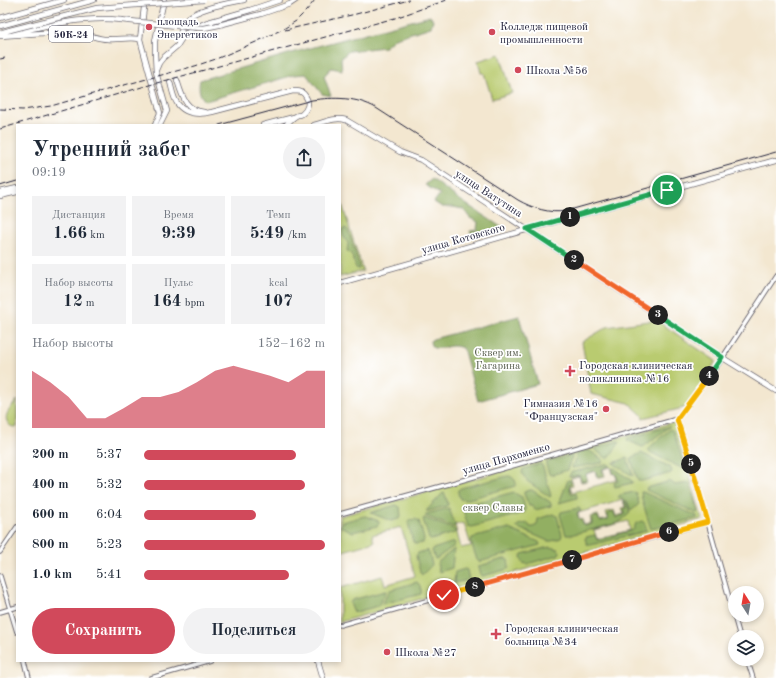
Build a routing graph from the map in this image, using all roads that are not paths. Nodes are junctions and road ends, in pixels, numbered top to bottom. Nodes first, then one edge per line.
1 (52, 0) edge
2 (64, 0) edge
3 (94, 0) edge
4 (164, 0) edge
5 (204, 0) edge
6 (244, 0) edge
7 (280, 0) edge
8 (296, 0) edge
9 (145, 1) edge
10 (44, 6) junction
11 (0, 18) edge
12 (0, 26) edge
13 (0, 33) edge
14 (0, 36) edge
15 (140, 39) junction
16 (177, 46) junction
17 (156, 70) junction
18 (177, 80) dead end
19 (170, 82) dead end
20 (212, 112) junction
21 (296, 116) junction
22 (155, 124) edge
23 (160, 124) edge
24 (268, 124) edge
25 (287, 124) edge
26 (317, 124) edge
27 (776, 160) edge
28 (16, 188) edge
29 (0, 192) edge
30 (16, 193) edge
31 (0, 196) edge
32 (527, 229) junction
33 (776, 276) edge
34 (341, 283) edge
35 (722, 357) junction
36 (776, 391) edge
37 (677, 419) junction
38 (341, 514) edge
39 (708, 522) junction
40 (16, 528) edge
41 (0, 552) edge
42 (0, 576) edge
43 (16, 607) edge
44 (11, 609) junction
45 (0, 612) edge
46 (341, 625) edge
47 (16, 628) edge
48 (738, 630) edge
49 (25, 662) edge
50 (207, 662) edge
51 (318, 662) edge
52 (749, 666) edge
53 (29, 678) edge
54 (151, 678) edge
55 (323, 678) edge
56 (753, 678) edge

1 - 10 main road
2 - 10 main road
3 - 12 main road
4 - 17 main road
5 - 13 main road, bridge
6 - 16 main road
7 - 16 main road
8 - 14 main road, bridge
9 - 15 main road
10 - 11 main road
14 - 15 main road, 50К-24
15 - 22 main road
16 - 17 main road
17 - 23 main road
18 - 20 main road
19 - 20 main road
20 - 21 main road
21 - 24 main road
21 - 25 main road
26 - 32 main road, улица Ватутина
27 - 32 main road, улица Котовского
28 - 29 main road
30 - 31 main road
32 - 34 main road, улица Котовского
32 - 35 main road, улица Ватутина
33 - 35 street
35 - 36 main road, улица Ватутина
35 - 37 street
37 - 38 street, улица Пархоменко
37 - 39 street
39 - 46 street
39 - 48 street
40 - 41 street
42 - 44 street
43 - 44 street
44 - 45 street
44 - 47 street
49 - 53 street
50 - 54 street
51 - 55 main road
52 - 56 street

